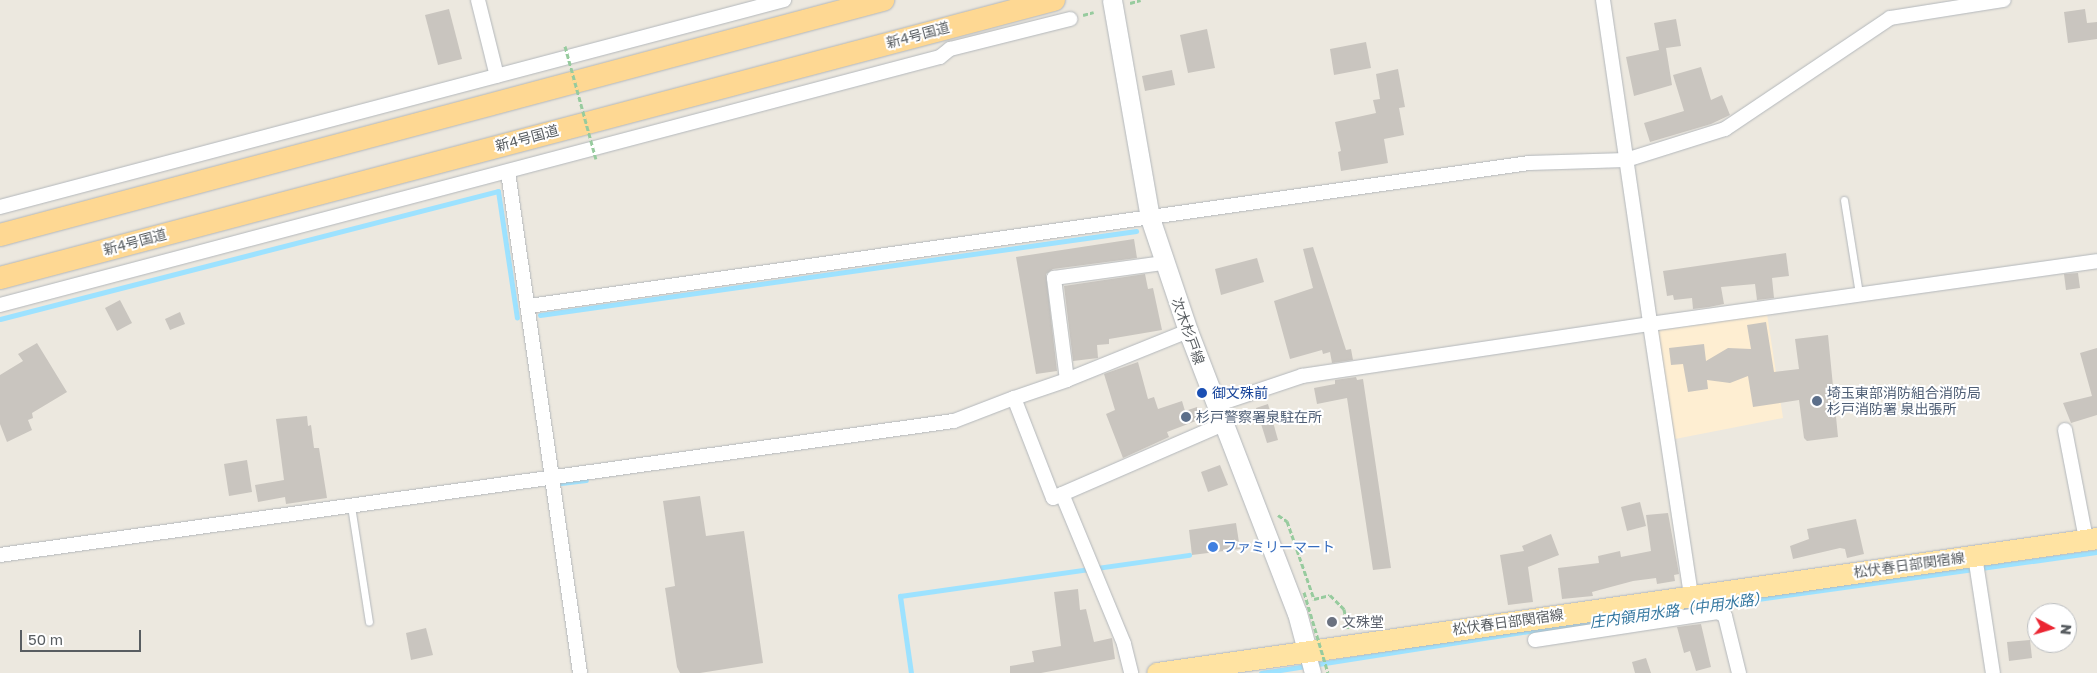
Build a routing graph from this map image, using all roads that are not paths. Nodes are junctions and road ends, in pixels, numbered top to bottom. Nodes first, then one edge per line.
1 (478, 0) edge
2 (784, 0) edge
3 (882, 0) edge
4 (1054, 0) edge
5 (1604, 0) edge
6 (2004, 0) edge
7 (1120, 2) edge
8 (1070, 19) dead end
9 (986, 28) junction
10 (497, 76) junction
11 (470, 83) junction
12 (477, 107) junction
13 (1626, 160) junction
14 (508, 172) junction
15 (1844, 200) dead end
16 (0, 207) edge
17 (1150, 218) junction
18 (0, 235) edge
19 (2097, 261) edge
20 (1164, 263) junction
21 (0, 278) edge
22 (1859, 294) junction
23 (0, 305) edge
24 (529, 306) junction
25 (1650, 324) junction
26 (1188, 331) junction
27 (1067, 380) junction
28 (1014, 398) junction
29 (1216, 405) junction
30 (1223, 424) junction
31 (2064, 430) dead end
32 (553, 478) junction
33 (1062, 494) junction
34 (351, 506) junction
35 (2092, 539) edge
36 (0, 555) edge
37 (1975, 556) junction
38 (1691, 596) junction
39 (1666, 609) junction
40 (368, 622) dead end
41 (1535, 640) dead end
42 (1307, 650) junction
43 (580, 673) edge
44 (1131, 673) edge
45 (1157, 673) edge
46 (1313, 673) edge
47 (1739, 673) edge
48 (1993, 673) edge

1 - 10 street
2 - 10 street
3 - 12 highway
4 - 9 highway, 新4号国道
5 - 13 street
6 - 13 street
7 - 17 main road, 次木杉戸線
8 - 9 street
9 - 14 street
9 - 21 highway, 新4号国道
10 - 11 street
11 - 12 street
11 - 16 street
12 - 18 highway
13 - 17 street
13 - 25 street
14 - 23 street
14 - 24 street
15 - 22 lane
17 - 20 main road, 次木杉戸線
17 - 24 street
19 - 22 street
20 - 26 main road, 次木杉戸線
20 - 27 street
22 - 25 street
24 - 32 street
25 - 29 street
25 - 38 street
26 - 27 street
26 - 29 main road, 次木杉戸線
27 - 28 street
28 - 32 street
28 - 33 street
29 - 30 main road, 次木杉戸線
30 - 33 street
30 - 42 main road, 次木杉戸線
31 - 35 street
32 - 34 street
32 - 43 street
33 - 44 street
34 - 36 street
34 - 40 lane
35 - 37 main road, 松伏春日部関宿線
37 - 38 main road, 松伏春日部関宿線
37 - 48 street
38 - 39 main road, 松伏春日部関宿線
39 - 41 street
39 - 42 main road, 松伏春日部関宿線
39 - 47 street
42 - 45 main road, 松伏春日部関宿線
42 - 46 street

